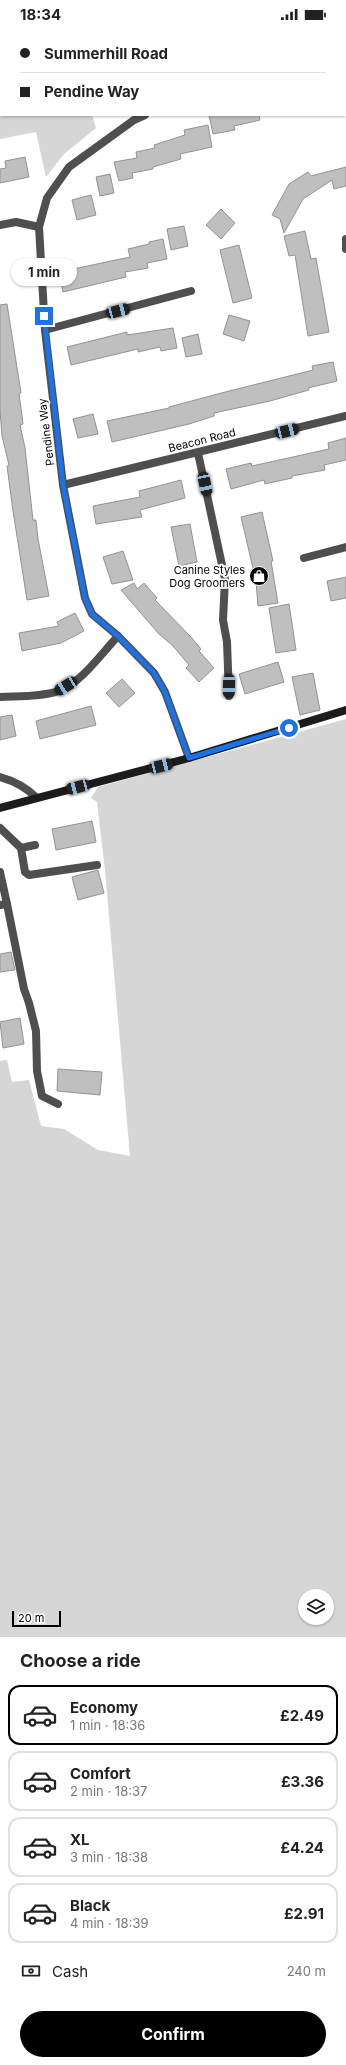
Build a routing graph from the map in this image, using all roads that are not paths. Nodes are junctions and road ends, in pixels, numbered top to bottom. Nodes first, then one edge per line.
1 (143, 116) edge
2 (0, 225) edge
3 (39, 227) junction
4 (346, 239) edge
5 (346, 250) edge
6 (191, 292) dead end
7 (45, 330) junction
8 (346, 416) edge
9 (198, 453) junction
10 (63, 485) junction
11 (346, 547) edge
12 (304, 558) dead end
13 (118, 636) junction
14 (229, 696) dead end
15 (0, 697) edge
16 (346, 710) edge
17 (189, 758) junction
18 (0, 777) edge
19 (37, 798) junction
20 (0, 808) edge
21 (0, 828) edge
22 (35, 845) dead end
23 (21, 848) junction
24 (97, 865) dead end
25 (0, 872) edge
26 (3, 904) edge
27 (58, 1104) dead end

1 - 3 street, Pendine Way
2 - 3 street
3 - 7 street, Pendine Way
4 - 5 street
6 - 7 street
7 - 10 street, Pendine Way
8 - 9 street, Beacon Road
9 - 10 street, Beacon Road
9 - 14 street
10 - 13 street, Pendine Way
11 - 12 street
13 - 15 street
13 - 17 street, Pendine Way
16 - 17 street
17 - 19 street
18 - 19 street
19 - 20 street
21 - 23 street
22 - 23 street
23 - 24 street
25 - 26 street
26 - 27 street

